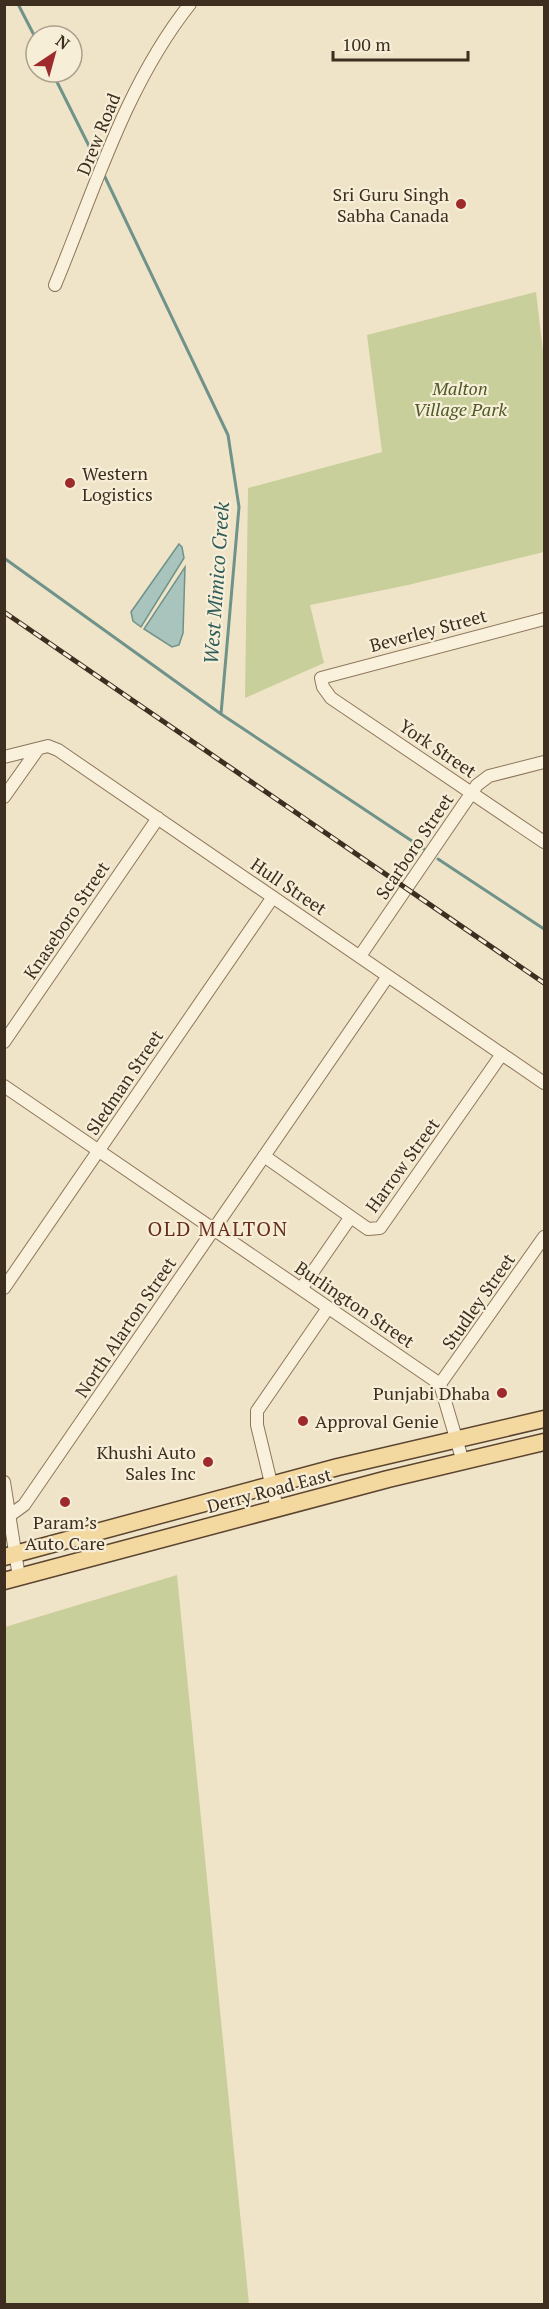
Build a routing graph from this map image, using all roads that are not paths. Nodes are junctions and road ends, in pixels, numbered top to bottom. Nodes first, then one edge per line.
1 (190, 4) edge
2 (55, 285) dead end
3 (544, 619) edge
4 (321, 678) joint
5 (38, 749) junction
6 (4, 757) edge
7 (544, 762) edge
8 (472, 792) junction
9 (4, 797) edge
10 (158, 818) junction
11 (544, 842) edge
12 (273, 897) junction
13 (360, 956) junction
14 (388, 975) junction
15 (4, 1042) edge
16 (502, 1054) junction
17 (544, 1083) edge
18 (4, 1086) edge
19 (99, 1151) junction
20 (264, 1156) junction
21 (350, 1218) junction
22 (214, 1229) junction
23 (544, 1237) edge
24 (4, 1288) edge
25 (301, 1289) junction
26 (328, 1308) junction
27 (440, 1384) junction
28 (544, 1419) edge
29 (456, 1439) junction
30 (544, 1442) edge
31 (463, 1462) junction
32 (4, 1482) edge
33 (272, 1485) junction
34 (277, 1508) junction
35 (9, 1516) junction
36 (10, 1555) edge
37 (12, 1579) edge

1 - 2 street, Drew Road
3 - 4 street, Beverley Street
4 - 8 street, York Street
5 - 6 street, Hull Street
5 - 9 street
5 - 10 street, Hull Street
7 - 8 street, Scarboro Street
8 - 11 street, York Street
8 - 13 street, Scarboro Street
10 - 12 street, Hull Street
10 - 15 street, Knaseboro Street
12 - 13 street, Hull Street
12 - 19 street, Sledman Street
13 - 14 street, Hull Street
14 - 16 street, Hull Street
14 - 20 street, North Alarton Street
16 - 17 street, Hull Street
16 - 21 street, Harrow Street
18 - 19 street, Burlington Street
19 - 22 street, Burlington Street
19 - 24 street, Sledman Street
20 - 21 street
20 - 22 street, North Alarton Street
21 - 25 street, Harrow Street
22 - 25 street, Burlington Street
22 - 35 street, North Alarton Street
23 - 27 street, Studley Street
25 - 26 street, Burlington Street
26 - 27 street, Burlington Street
26 - 33 street
27 - 29 street
28 - 29 main road, Derry Road East
29 - 31 street
29 - 33 main road, Derry Road East
30 - 31 main road, Derry Road East
31 - 34 main road, Derry Road East
32 - 35 street
33 - 34 street
33 - 36 main road, Derry Road East
34 - 37 main road, Derry Road East
35 - 36 street
36 - 37 street

